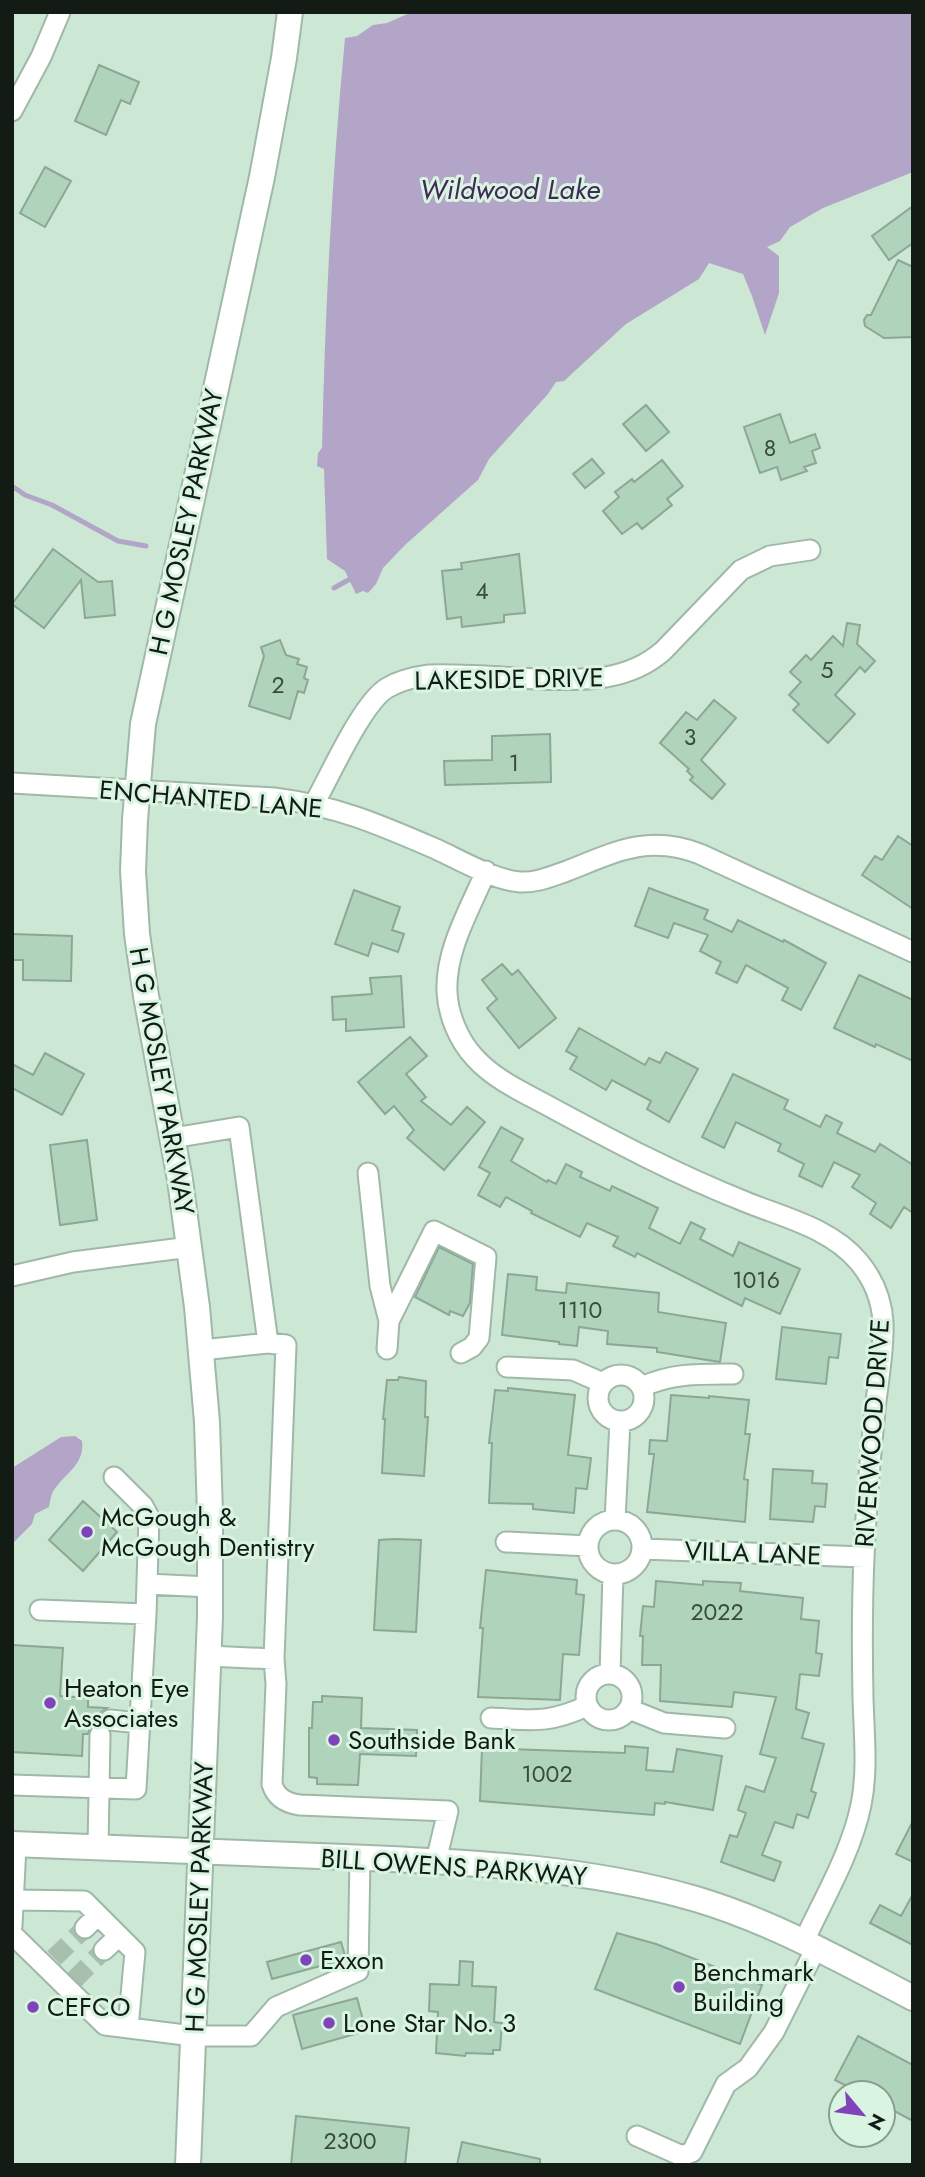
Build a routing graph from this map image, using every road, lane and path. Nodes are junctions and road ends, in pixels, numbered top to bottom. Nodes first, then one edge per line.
1 (60, 12) edge
2 (290, 12) edge
3 (12, 111) edge
4 (810, 550) dead end
5 (12, 782) edge
6 (137, 792) junction
7 (314, 804) junction
8 (486, 871) junction
9 (913, 952) edge
10 (173, 1138) junction
11 (368, 1173) dead end
12 (190, 1247) junction
13 (12, 1276) edge
14 (389, 1321) junction
15 (268, 1343) junction
16 (387, 1349) dead end
17 (202, 1350) junction
18 (461, 1353) dead end
19 (507, 1367) dead end
20 (733, 1374) dead end
21 (603, 1383) junction
22 (642, 1387) junction
23 (620, 1421) junction
24 (114, 1477) dead end
25 (615, 1520) junction
26 (506, 1542) dead end
27 (588, 1546) junction
28 (642, 1549) junction
29 (864, 1557) junction
30 (613, 1575) junction
31 (148, 1584) junction
32 (210, 1587) junction
33 (40, 1610) dead end
34 (146, 1614) junction
35 (208, 1656) junction
36 (274, 1659) junction
37 (610, 1673) junction
38 (587, 1706) junction
39 (629, 1709) junction
40 (491, 1718) dead end
41 (140, 1723) junction
42 (725, 1728) dead end
43 (12, 1785) edge
44 (99, 1788) junction
45 (14, 1844) edge
46 (98, 1847) junction
47 (200, 1852) junction
48 (360, 1858) junction
49 (436, 1861) junction
50 (14, 1900) edge
51 (12, 1926) edge
52 (12, 1934) edge
53 (119, 1936) junction
54 (810, 1945) junction
55 (104, 1950) tunnel mouth
56 (913, 1998) edge
57 (128, 2028) junction
58 (193, 2036) junction
59 (637, 2136) dead end
60 (188, 2165) edge

1 - 3 street
2 - 6 main road, H G MOSLEY PARKWAY
4 - 7 street, LAKESIDE DRIVE
5 - 6 street, ENCHANTED LANE
6 - 7 street, ENCHANTED LANE
6 - 10 main road, H G MOSLEY PARKWAY
7 - 8 street, ENCHANTED LANE
8 - 9 street, ENCHANTED LANE
8 - 29 street, RIVERWOOD DRIVE
10 - 12 main road, H G MOSLEY PARKWAY
10 - 15 street
11 - 14 street
12 - 13 street
12 - 17 main road, H G MOSLEY PARKWAY
14 - 16 street
14 - 18 street
15 - 17 street
15 - 36 street
17 - 32 main road, H G MOSLEY PARKWAY
19 - 21 street
20 - 22 street
21 - 22 street
21 - 23 street
22 - 23 street
23 - 25 street
24 - 31 street
25 - 27 street
25 - 28 street
26 - 27 street
27 - 30 street
28 - 29 street, VILLA LANE
28 - 30 street
29 - 54 street, RIVERWOOD DRIVE
30 - 37 street
31 - 32 street
31 - 34 street
32 - 35 main road, H G MOSLEY PARKWAY
33 - 34 street
34 - 41 street
35 - 36 street
35 - 47 main road, H G MOSLEY PARKWAY
36 - 49 street
37 - 38 street
37 - 39 street
38 - 39 street
38 - 40 street
39 - 42 street
41 - 44 street
41 - 44 street
43 - 44 street
44 - 46 street
45 - 46 main road, BILL OWENS PARKWAY
45 - 50 street
46 - 47 main road, BILL OWENS PARKWAY
47 - 48 main road, BILL OWENS PARKWAY
47 - 58 main road, H G MOSLEY PARKWAY
48 - 49 main road, BILL OWENS PARKWAY
48 - 58 street
49 - 54 main road, BILL OWENS PARKWAY
50 - 51 street
50 - 53 street
52 - 57 street
53 - 55 street
53 - 57 street
54 - 56 main road, BILL OWENS PARKWAY
54 - 59 street, RIVERWOOD DRIVE
57 - 58 street
58 - 60 main road, H G MOSLEY PARKWAY

